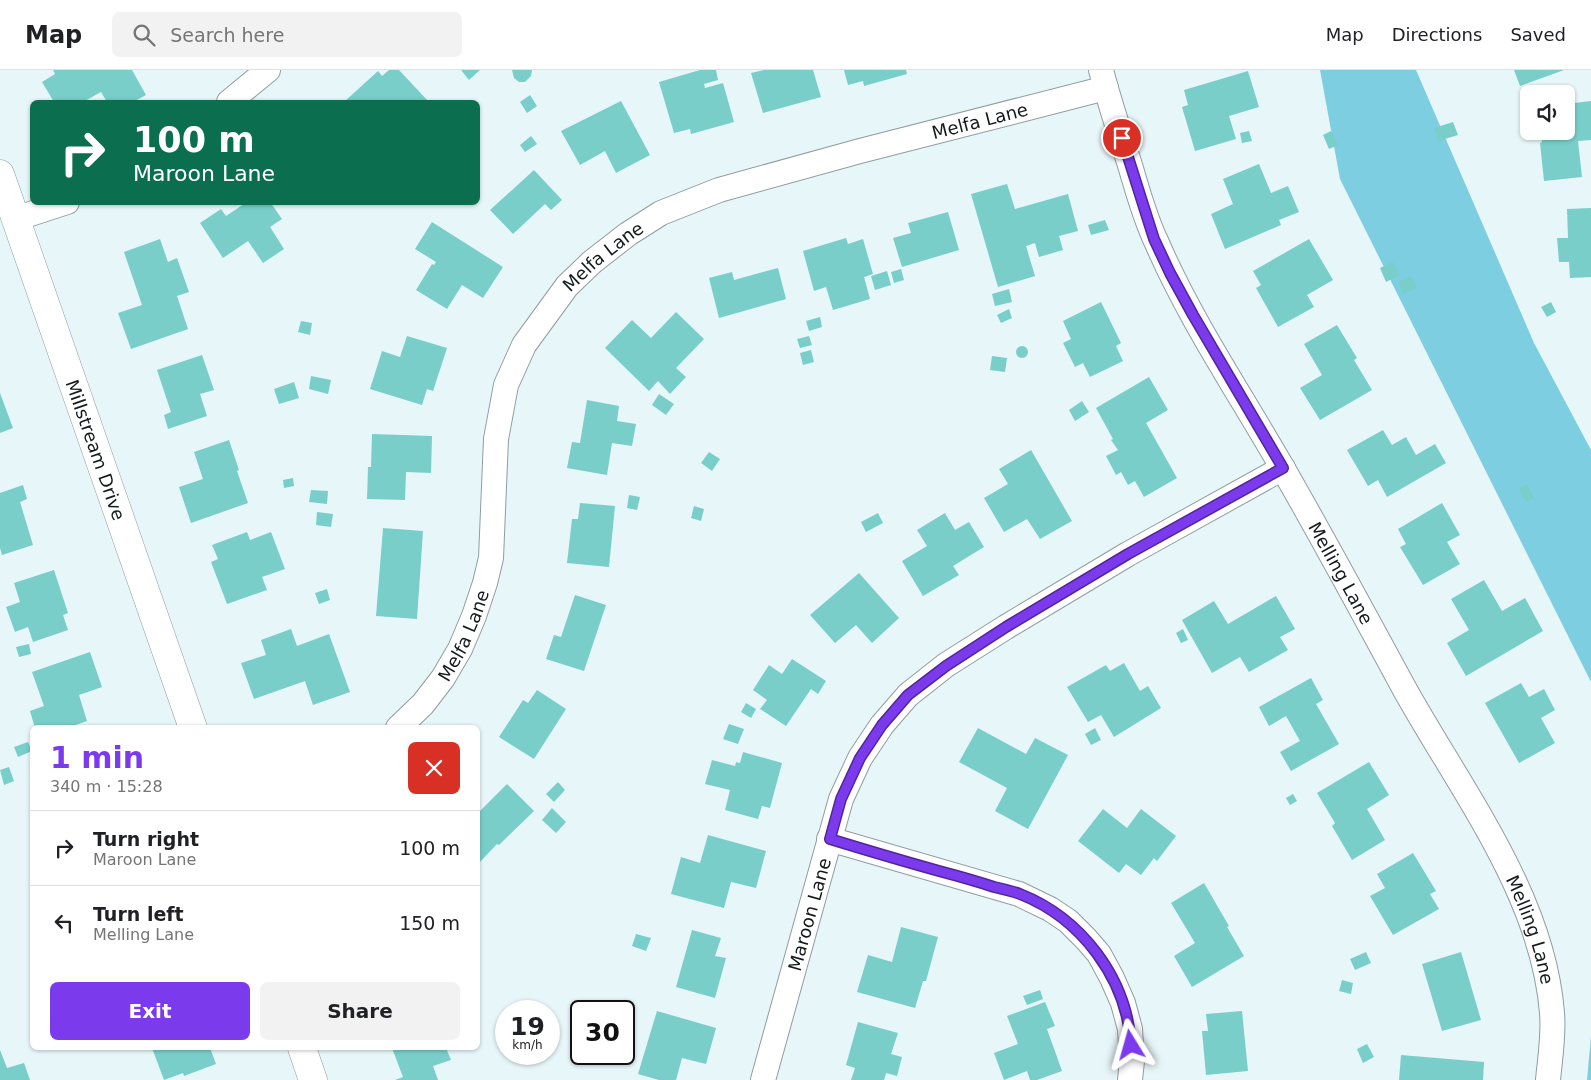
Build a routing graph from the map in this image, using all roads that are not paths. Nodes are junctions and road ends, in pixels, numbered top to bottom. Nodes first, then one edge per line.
1 (268, 70) edge
2 (1104, 79) edge
3 (231, 100) edge
4 (0, 174) edge
5 (58, 205) edge
6 (15, 219) junction
7 (1283, 468) junction
8 (192, 725) edge
9 (401, 725) edge
10 (830, 839) junction
11 (303, 1050) edge
12 (313, 1080) edge
13 (763, 1080) edge
14 (1130, 1080) edge
15 (1548, 1080) edge

1 - 3 street
2 - 7 street, Melling Lane
2 - 9 street, Melfa Lane
4 - 6 street, Millstream Drive
5 - 6 street
6 - 8 street, Millstream Drive
7 - 10 street, Maroon Lane
7 - 15 street, Melling Lane
10 - 13 street, Maroon Lane
10 - 14 street
11 - 12 street

